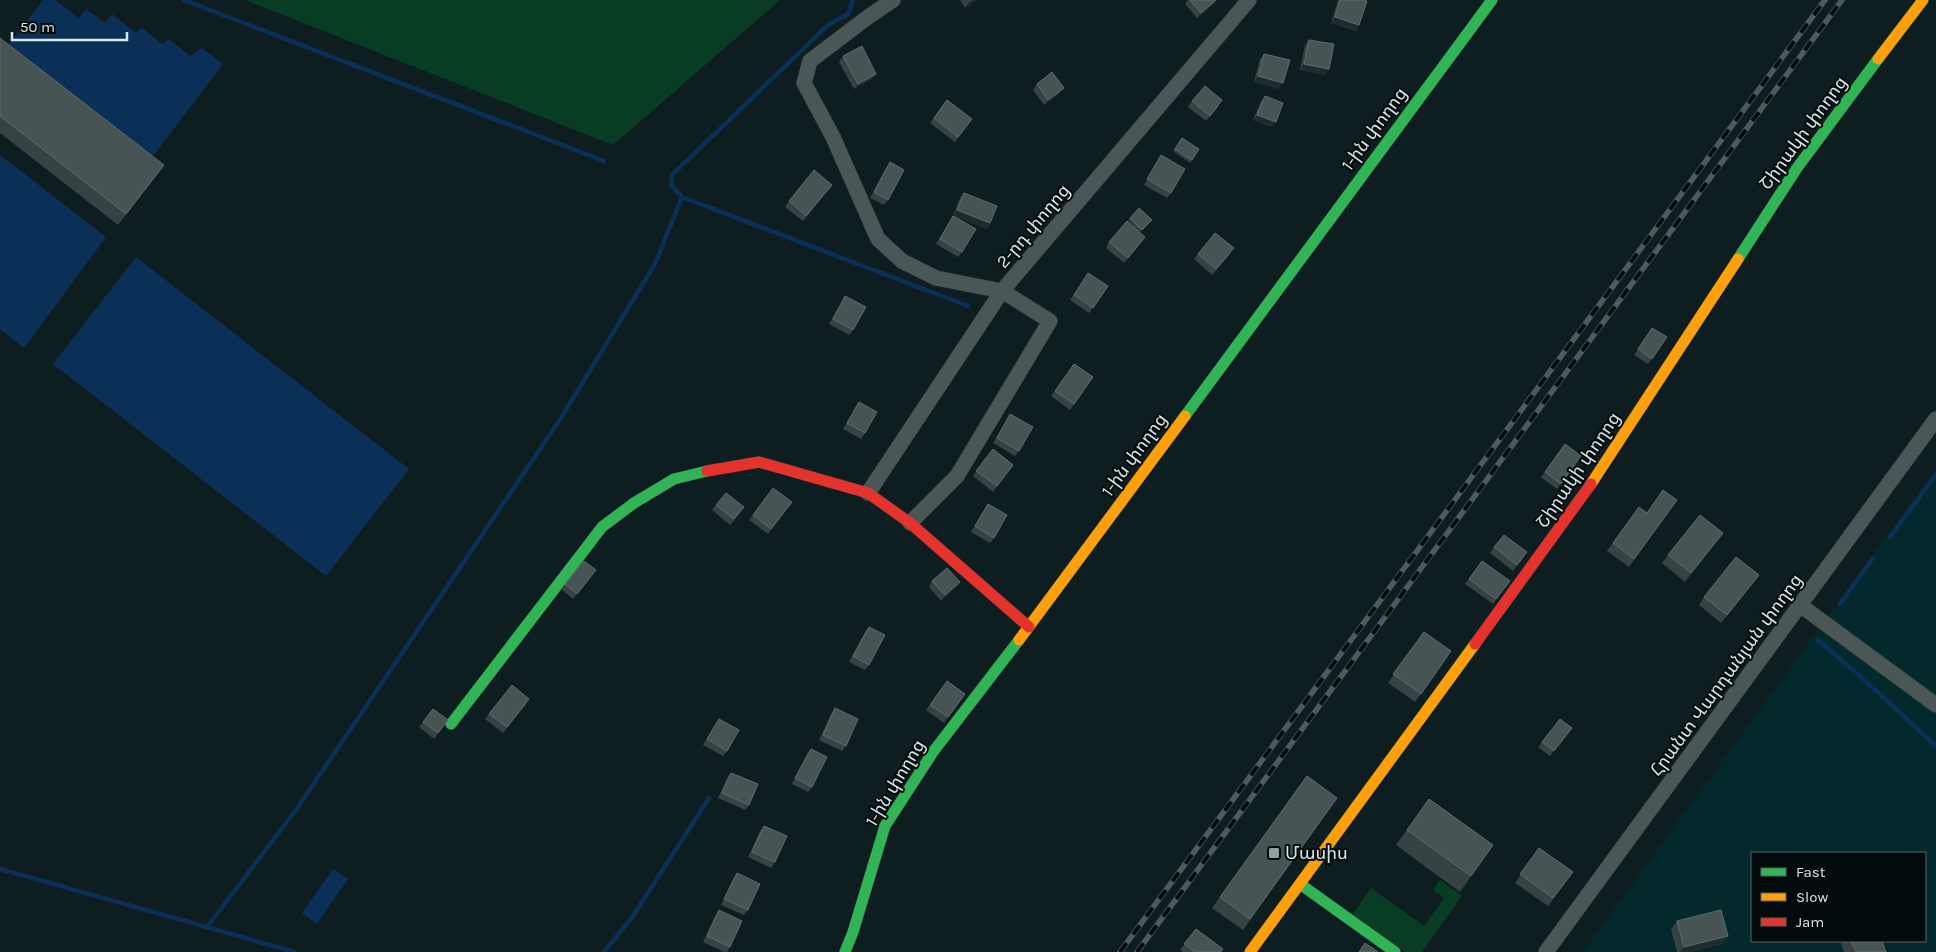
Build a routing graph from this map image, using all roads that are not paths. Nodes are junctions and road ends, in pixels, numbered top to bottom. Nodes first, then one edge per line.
1 (893, 0) edge
2 (1249, 0) edge
3 (1492, 0) edge
4 (1923, 0) edge
5 (1002, 291) junction
6 (1936, 419) edge
7 (868, 493) junction
8 (910, 523) junction
9 (1800, 605) junction
10 (1028, 628) junction
11 (1936, 705) edge
12 (451, 724) dead end
13 (1300, 884) junction
14 (845, 952) edge
15 (1250, 952) edge
16 (1395, 952) edge
17 (1546, 952) edge

1 - 5 street
2 - 5 street, 2-րդ փողոց
3 - 10 street, 1-ին փողոց
4 - 13 street, Շիրակի փողոց
5 - 7 street, 2-րդ փողոց
5 - 8 street
6 - 9 street, Հրանտ Վարդանյան փողոց
7 - 8 street
7 - 12 street
8 - 10 street
9 - 11 street
9 - 17 street, Հրանտ Վարդանյան փողոց
10 - 14 street, 1-ին փողոց
13 - 15 street, Շիրակի փողոց
13 - 16 street

